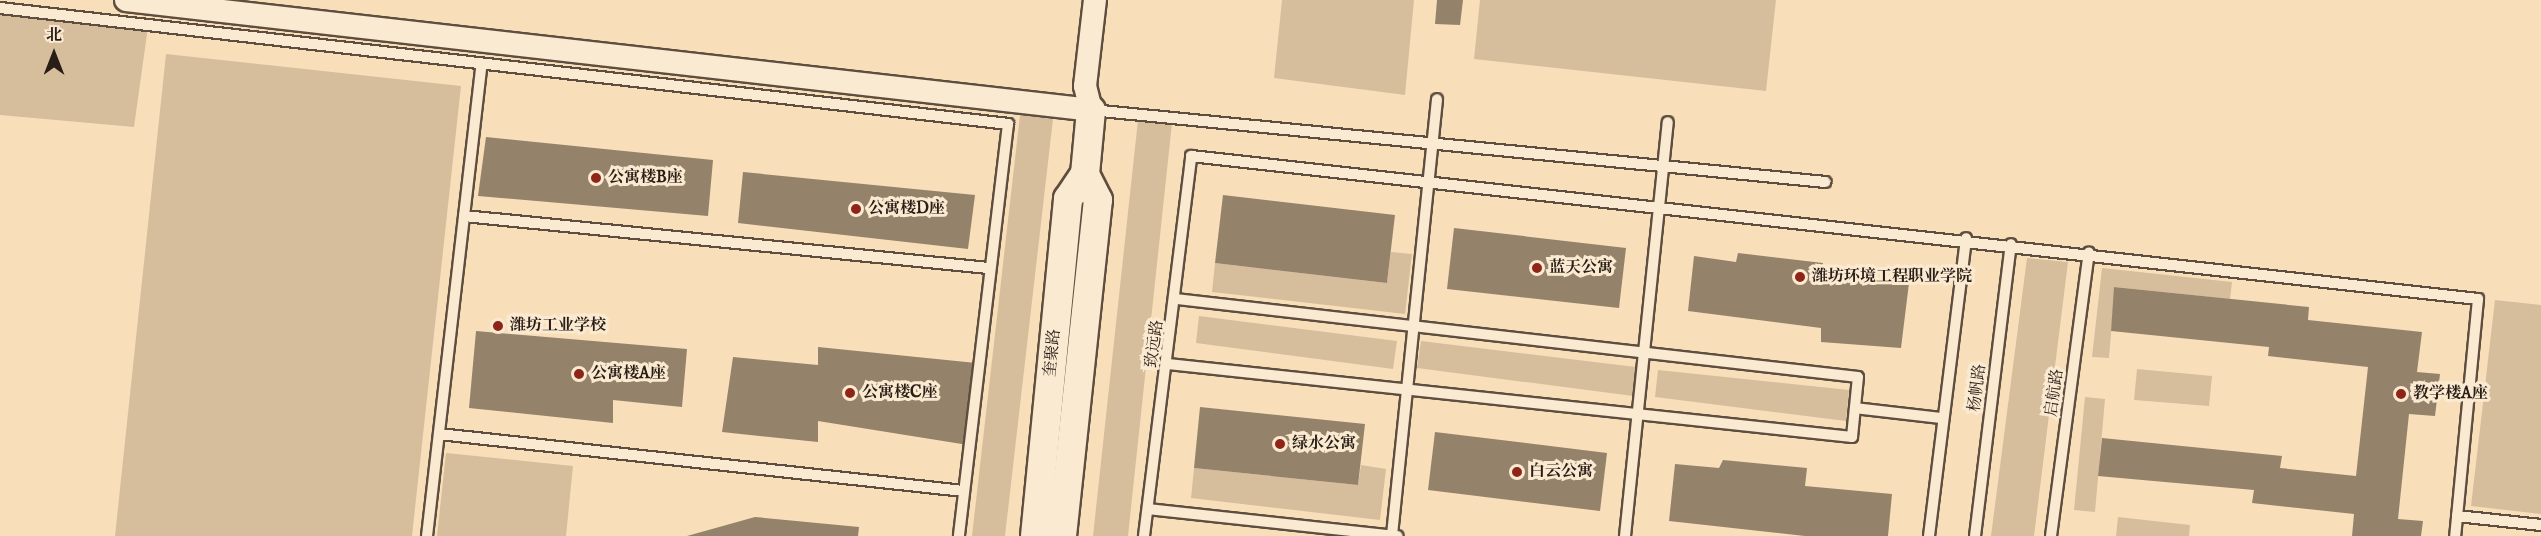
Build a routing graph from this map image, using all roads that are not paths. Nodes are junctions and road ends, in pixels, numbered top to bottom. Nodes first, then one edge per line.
1 (126, 0) edge
2 (1095, 0) edge
3 (0, 8) edge
4 (481, 67) junction
5 (1437, 99) dead end
6 (1091, 110) junction
7 (1668, 122) dead end
8 (1433, 144) junction
9 (1664, 167) junction
10 (1085, 174) junction
11 (1825, 182) dead end
12 (1430, 184) junction
13 (1659, 208) junction
14 (464, 216) junction
15 (1966, 238) junction
16 (2011, 244) junction
17 (2089, 253) junction
18 (989, 268) junction
19 (1177, 299) junction
20 (1415, 329) junction
21 (1646, 355) junction
22 (1168, 364) junction
23 (1408, 391) junction
24 (1855, 408) junction
25 (1641, 418) junction
26 (1942, 418) junction
27 (439, 434) junction
28 (964, 491) junction
29 (1148, 509) junction
30 (2457, 516) junction
31 (2541, 525) edge
32 (1392, 535) edge
33 (427, 536) edge
34 (959, 536) edge
35 (1035, 536) edge
36 (1062, 536) edge
37 (1144, 536) edge
38 (1398, 536) edge
39 (1625, 536) edge
40 (1929, 536) edge
41 (1975, 536) edge
42 (2051, 536) edge
43 (2455, 536) edge

1 - 6 street
2 - 6 street, 奎聚路
3 - 4 lane
4 - 14 lane
4 - 18 lane
5 - 8 lane
6 - 8 lane
6 - 10 street, 奎聚路
7 - 9 lane
8 - 9 lane
8 - 12 lane
9 - 11 lane
9 - 13 lane
10 - 35 street, 奎聚路
10 - 36 street, 奎聚路
12 - 13 lane
12 - 19 lane, 致远路
12 - 20 lane
13 - 15 lane
13 - 21 lane
14 - 18 lane
14 - 27 lane
15 - 16 lane
15 - 26 lane
16 - 17 lane
16 - 41 lane, 杨帆路
17 - 30 lane
17 - 42 lane, 启航路
18 - 28 lane
19 - 20 lane
19 - 22 lane, 致远路
20 - 21 lane
20 - 23 lane
21 - 24 lane
21 - 25 lane
22 - 23 lane
22 - 29 lane, 致远路
23 - 25 lane
23 - 32 lane
24 - 25 lane
24 - 26 lane
25 - 39 lane
26 - 40 lane
27 - 28 lane
27 - 33 lane
28 - 34 lane
29 - 32 lane
29 - 37 lane, 致远路
30 - 31 lane
30 - 43 lane
32 - 38 lane

